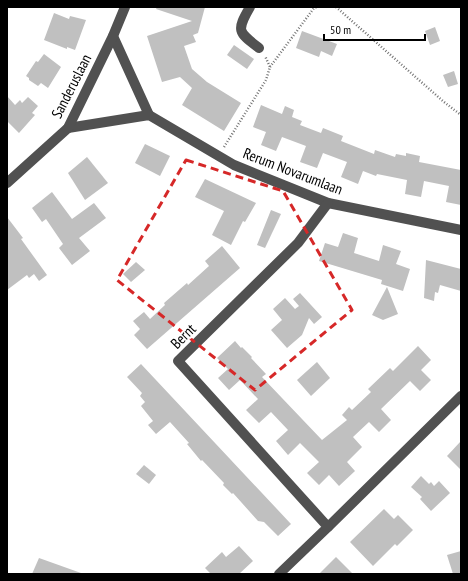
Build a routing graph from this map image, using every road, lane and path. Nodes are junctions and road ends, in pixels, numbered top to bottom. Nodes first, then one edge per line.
1 (125, 7) edge
2 (250, 7) edge
3 (317, 7) edge
4 (336, 7) edge
5 (113, 36) junction
6 (259, 48) joint
7 (270, 66) junction
8 (149, 115) junction
9 (461, 115) edge
10 (68, 128) junction
11 (218, 156) junction
12 (7, 183) edge
13 (328, 203) junction
14 (461, 230) edge
15 (461, 396) edge
16 (328, 527) junction
17 (279, 574) edge

1 - 5 street, Sanderuslaan
2 - 6 street
3 - 7 path
4 - 9 path
5 - 8 street
5 - 10 street, Sanderuslaan
6 - 7 path
7 - 11 path
8 - 10 street
8 - 11 street, Rerum Novarumlaan
10 - 12 street, Sanderuslaan
11 - 13 street, Rerum Novarumlaan
13 - 14 street, Rerum Novarumlaan
13 - 16 street, Bernt
15 - 16 street
16 - 17 street

